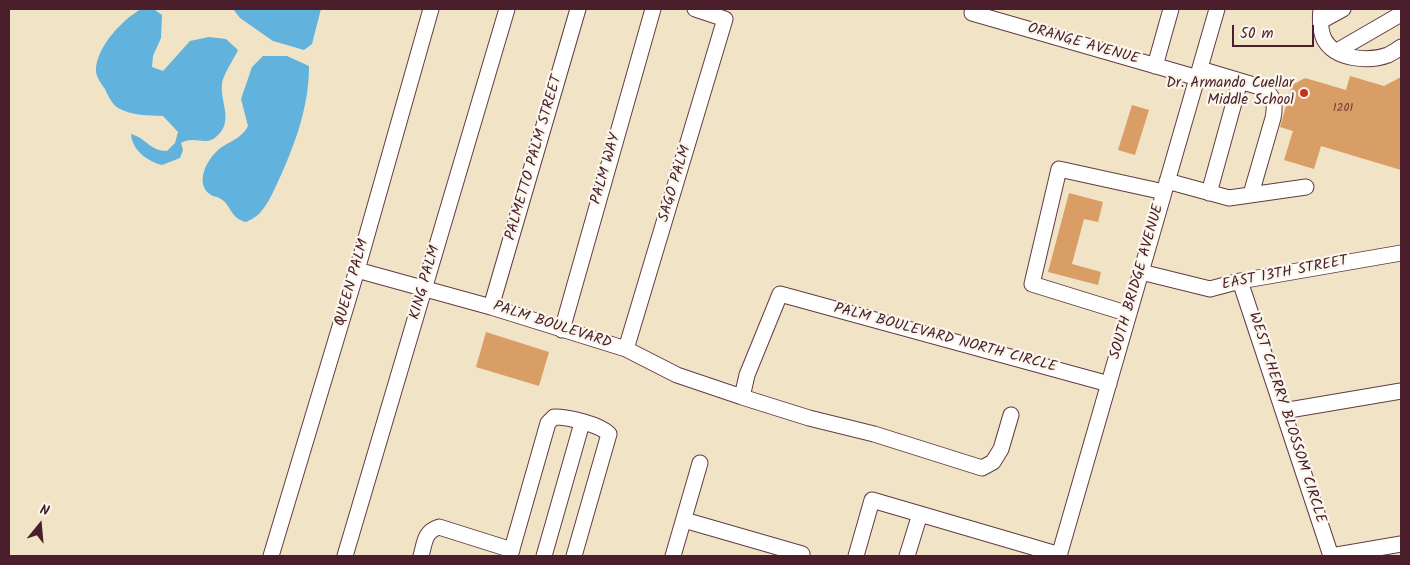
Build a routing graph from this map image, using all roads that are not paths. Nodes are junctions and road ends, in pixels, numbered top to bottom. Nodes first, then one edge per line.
1 (431, 9) edge
2 (507, 9) edge
3 (578, 9) edge
4 (653, 9) edge
5 (695, 9) edge
6 (973, 9) edge
7 (1171, 9) edge
8 (1180, 9) edge
9 (1217, 9) edge
10 (1343, 9) edge
11 (1401, 14) edge
12 (1321, 15) edge
13 (1165, 30) junction
14 (1401, 47) edge
15 (1337, 51) junction
16 (1155, 66) junction
17 (1199, 74) junction
18 (1240, 81) junction
19 (1165, 187) junction
20 (1306, 187) dead end
21 (1209, 192) junction
22 (1252, 194) junction
23 (1401, 253) edge
24 (357, 270) junction
25 (1141, 272) junction
26 (1240, 281) junction
27 (424, 289) junction
28 (491, 307) junction
29 (1129, 314) junction
30 (562, 330) junction
31 (626, 350) junction
32 (1109, 384) junction
33 (1401, 391) edge
34 (742, 397) junction
35 (1283, 411) junction
36 (1011, 415) dead end
37 (582, 422) junction
38 (700, 463) dead end
39 (920, 514) junction
40 (684, 520) junction
41 (1401, 544) edge
42 (511, 553) edge
43 (271, 556) edge
44 (345, 556) edge
45 (421, 556) edge
46 (544, 556) edge
47 (574, 556) edge
48 (673, 556) edge
49 (802, 556) edge
50 (856, 556) edge
51 (907, 556) edge
52 (1060, 556) edge
53 (1331, 556) edge

1 - 24 street, QUEEN PALM
2 - 27 street, KING PALM
3 - 28 street, PALMETTO PALM STREET
4 - 30 street, PALM WAY
5 - 31 street, SAGO PALM
6 - 16 street, ORANGE AVENUE
7 - 13 street
8 - 13 street
9 - 17 street, SOUTH BRIDGE AVENUE
10 - 12 street
11 - 15 street
12 - 15 street
13 - 16 street
14 - 15 street
16 - 17 street, ORANGE AVENUE
17 - 18 street, ORANGE AVENUE
17 - 19 street, SOUTH BRIDGE AVENUE
18 - 21 street
18 - 22 street, ORANGE AVENUE
19 - 21 street
19 - 25 street, SOUTH BRIDGE AVENUE
19 - 29 street
20 - 22 street
21 - 22 street
23 - 26 street, EAST 13TH STREET
24 - 27 street, PALM BOULEVARD
24 - 43 street, QUEEN PALM
25 - 26 street, EAST 13TH STREET
25 - 29 street, SOUTH BRIDGE AVENUE
26 - 35 street, WEST CHERRY BLOSSOM CIRCLE
27 - 28 street, PALM BOULEVARD
27 - 44 street, KING PALM
28 - 30 street, PALM BOULEVARD
29 - 32 street, SOUTH BRIDGE AVENUE
30 - 31 street, PALM BOULEVARD
31 - 34 street, PALM BOULEVARD
32 - 34 street, PALM BOULEVARD NORTH CIRCLE
32 - 52 street, SOUTH BRIDGE AVENUE
33 - 35 street
34 - 36 street
35 - 53 street, WEST CHERRY BLOSSOM CIRCLE
37 - 42 street
37 - 46 street
37 - 47 street
38 - 40 street
39 - 50 street
39 - 51 street
39 - 52 street
40 - 48 street
40 - 49 street
41 - 53 street
42 - 45 street

